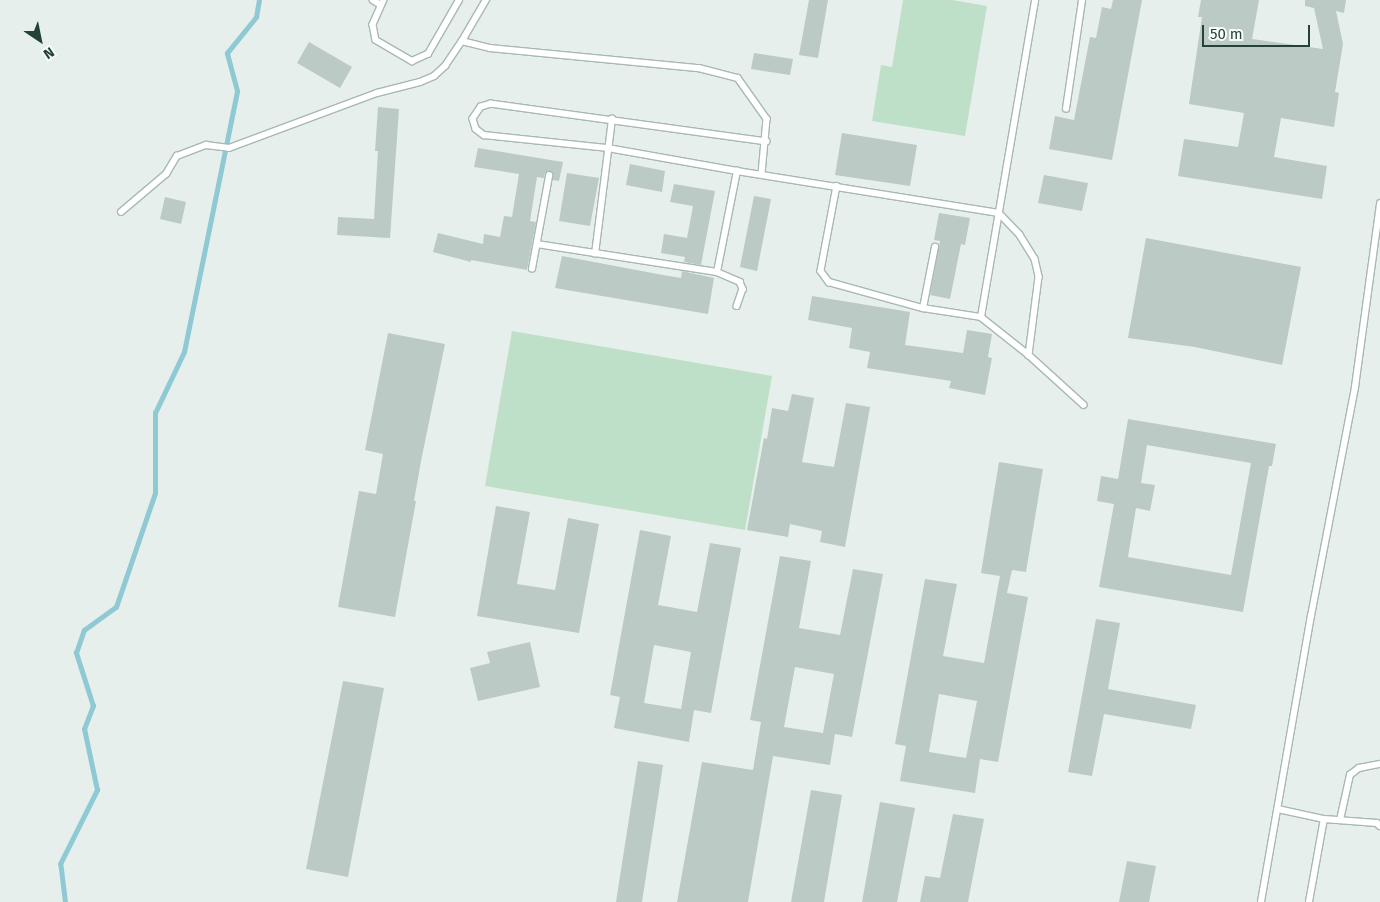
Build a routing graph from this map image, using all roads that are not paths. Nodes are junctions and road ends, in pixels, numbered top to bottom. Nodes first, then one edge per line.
1 (373, 0) edge
2 (459, 0) edge
3 (486, 0) edge
4 (1035, 0) edge
5 (1082, 0) edge
6 (382, 2) edge
7 (462, 40) junction
8 (1066, 109) dead end
9 (612, 119) junction
10 (766, 142) junction
11 (608, 148) junction
12 (737, 171) junction
13 (762, 174) junction
14 (549, 176) dead end
15 (837, 186) junction
16 (1380, 204) edge
17 (121, 212) dead end
18 (999, 212) junction
19 (537, 244) junction
20 (934, 246) dead end
21 (595, 254) junction
22 (532, 269) dead end
23 (716, 272) junction
24 (738, 306) dead end
25 (923, 308) junction
26 (981, 317) junction
27 (1029, 355) junction
28 (1084, 405) dead end
29 (1380, 764) edge
30 (1278, 808) junction
31 (1324, 819) junction
32 (1340, 820) junction
33 (1379, 823) edge
34 (1261, 902) edge
35 (1309, 902) edge

1 - 6 lane
2 - 6 lane
3 - 7 lane
4 - 18 lane
5 - 8 lane
7 - 10 lane
7 - 17 lane
9 - 10 lane
9 - 11 lane
9 - 11 lane
10 - 13 lane
11 - 12 lane
11 - 21 lane
12 - 13 lane
12 - 23 lane
13 - 15 lane
14 - 19 lane
15 - 18 lane
15 - 25 lane
16 - 30 lane
18 - 26 lane
18 - 27 lane
19 - 21 lane
19 - 22 lane
20 - 25 lane
21 - 23 lane
23 - 24 lane
25 - 26 lane
26 - 27 lane
27 - 28 lane
29 - 32 lane
30 - 31 lane
30 - 34 lane
31 - 32 lane
31 - 35 lane
32 - 33 lane

